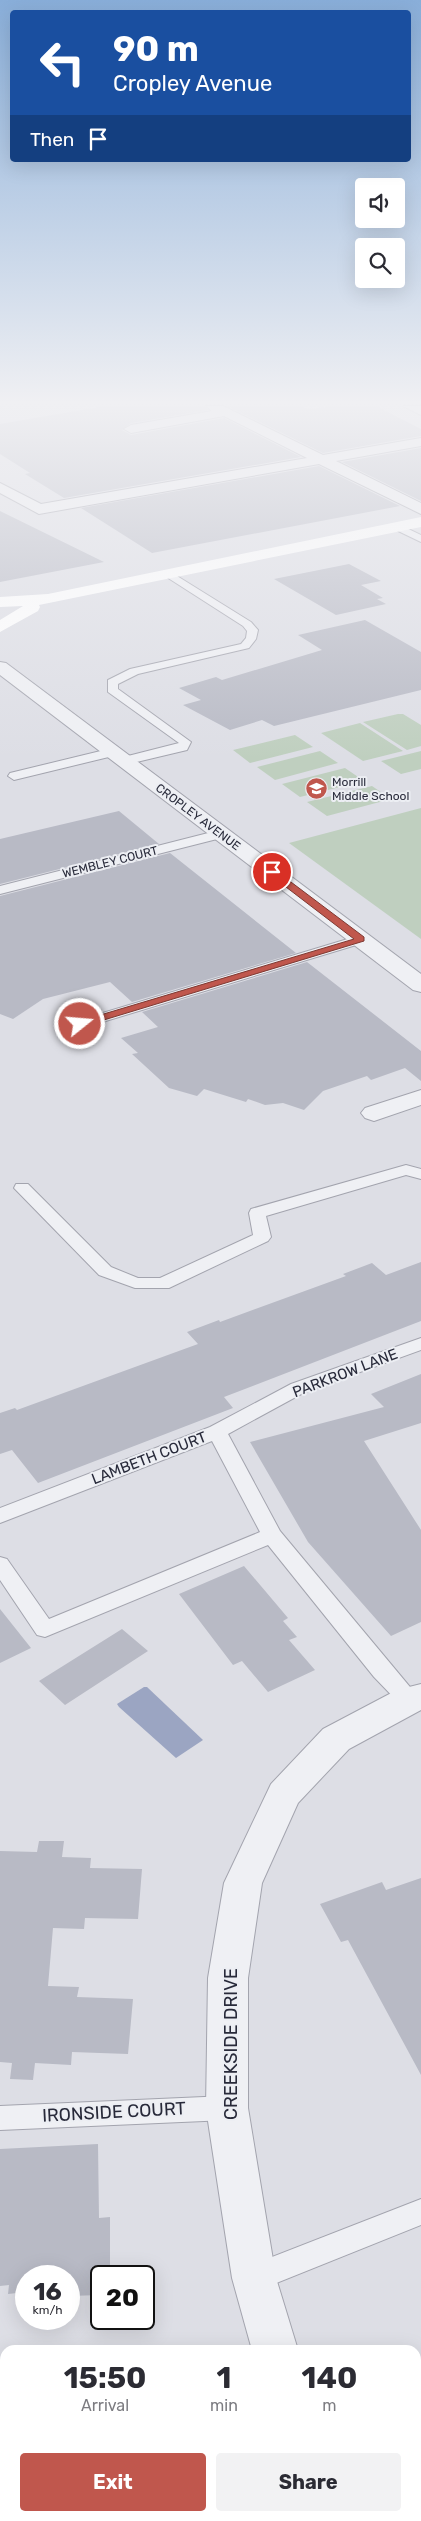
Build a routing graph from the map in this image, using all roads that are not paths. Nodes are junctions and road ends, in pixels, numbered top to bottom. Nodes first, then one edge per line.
1 (413, 524) edge
2 (397, 527) junction
3 (421, 539) edge
4 (169, 574) junction
5 (48, 599) junction
6 (4, 601) edge
7 (32, 607) junction
8 (0, 614) edge
9 (0, 627) edge
10 (1, 668) edge
11 (118, 757) junction
12 (14, 776) dead end
13 (220, 834) junction
14 (0, 890) edge
15 (361, 939) junction
16 (421, 984) edge
17 (80, 1024) dead end
18 (421, 1097) edge
19 (374, 1113) dead end
20 (421, 1174) edge
21 (22, 1188) dead end
22 (421, 1344) edge
23 (217, 1432) junction
24 (0, 1516) edge
25 (272, 1535) junction
26 (0, 1564) edge
27 (415, 1698) edge
28 (228, 2108) junction
29 (0, 2118) edge
30 (421, 2212) edge
31 (254, 2278) junction
32 (274, 2345) edge

1 - 2 main road
2 - 3 lane
2 - 4 main road
4 - 5 main road
4 - 11 lane
5 - 6 main road
5 - 7 main road
7 - 8 main road
7 - 9 main road
10 - 11 street, CROPLEY AVENUE
11 - 12 lane
11 - 13 street, CROPLEY AVENUE
13 - 14 lane, WEMBLEY COURT
13 - 15 street, CROPLEY AVENUE
15 - 16 street, CROPLEY AVENUE
15 - 17 lane
18 - 19 street
20 - 21 lane
22 - 23 lane, PARKROW LANE
23 - 24 lane, LAMBETH COURT
23 - 25 lane, LAMBETH COURT
25 - 26 lane
25 - 27 lane, LAMBETH COURT
27 - 28 street, CREEKSIDE DRIVE
28 - 29 lane, IRONSIDE COURT
28 - 31 street, CREEKSIDE DRIVE
30 - 31 lane
31 - 32 street, CREEKSIDE DRIVE

